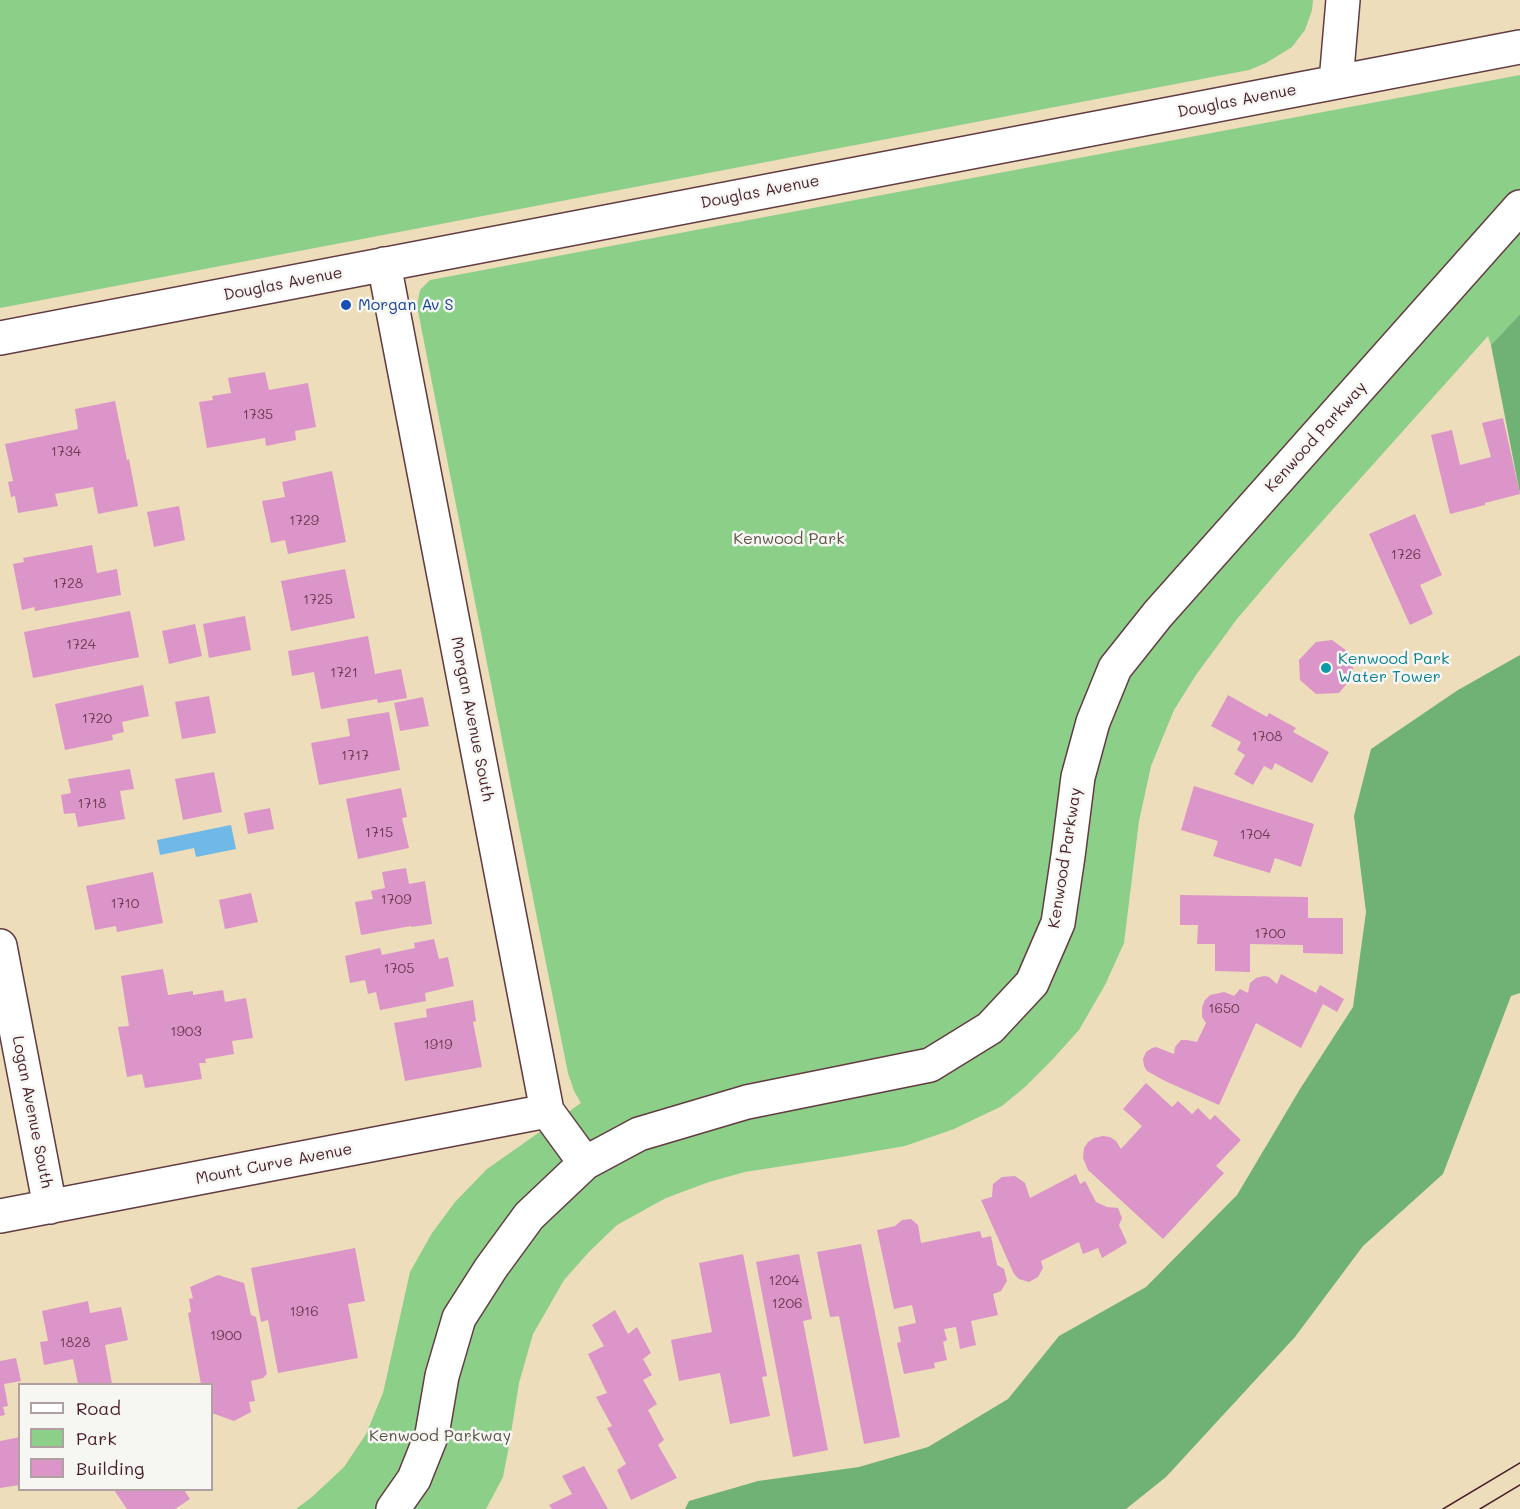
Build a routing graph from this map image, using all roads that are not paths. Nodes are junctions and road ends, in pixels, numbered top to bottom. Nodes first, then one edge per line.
1 (1343, 0) edge
2 (1520, 47) edge
3 (1336, 82) junction
4 (1520, 207) edge
5 (384, 264) junction
6 (0, 338) edge
7 (0, 946) edge
8 (547, 1111) junction
9 (585, 1163) junction
10 (50, 1207) junction
11 (0, 1216) edge
12 (393, 1509) edge

1 - 3 street
2 - 3 street, Douglas Avenue
3 - 5 street, Douglas Avenue
4 - 9 street, Kenwood Parkway
5 - 6 street, Douglas Avenue
5 - 8 street, Morgan Avenue South
7 - 10 street, Logan Avenue South
8 - 9 street, Morgan Avenue South
8 - 10 street, Mount Curve Avenue
9 - 12 street, Kenwood Parkway
10 - 11 street, Mount Curve Avenue

